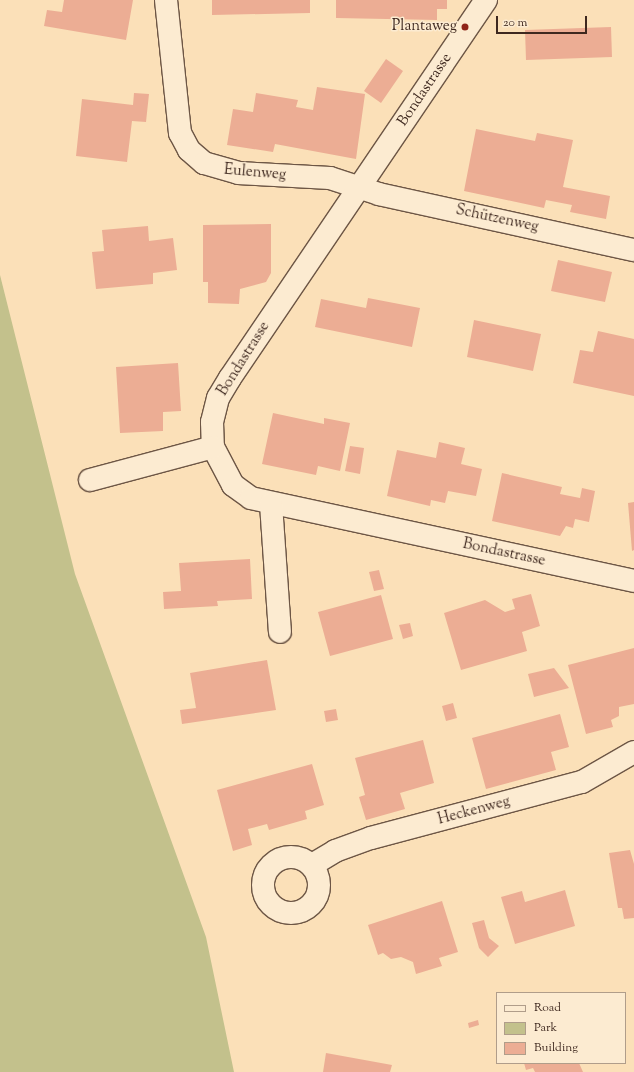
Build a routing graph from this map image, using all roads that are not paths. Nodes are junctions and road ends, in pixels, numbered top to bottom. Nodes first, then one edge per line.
1 (166, 0) edge
2 (486, 0) edge
3 (360, 187) junction
4 (634, 250) edge
5 (213, 447) junction
6 (90, 480) dead end
7 (271, 504) junction
8 (634, 581) edge
9 (280, 632) dead end
10 (634, 752) edge
11 (312, 866) dead end

1 - 3 street, Eulenweg
2 - 3 street, Bondastrasse
3 - 4 street, Schützenweg
3 - 5 street, Bondastrasse
5 - 6 street
5 - 7 street, Bondastrasse
7 - 8 street, Bondastrasse
7 - 9 street
10 - 11 street, Heckenweg

